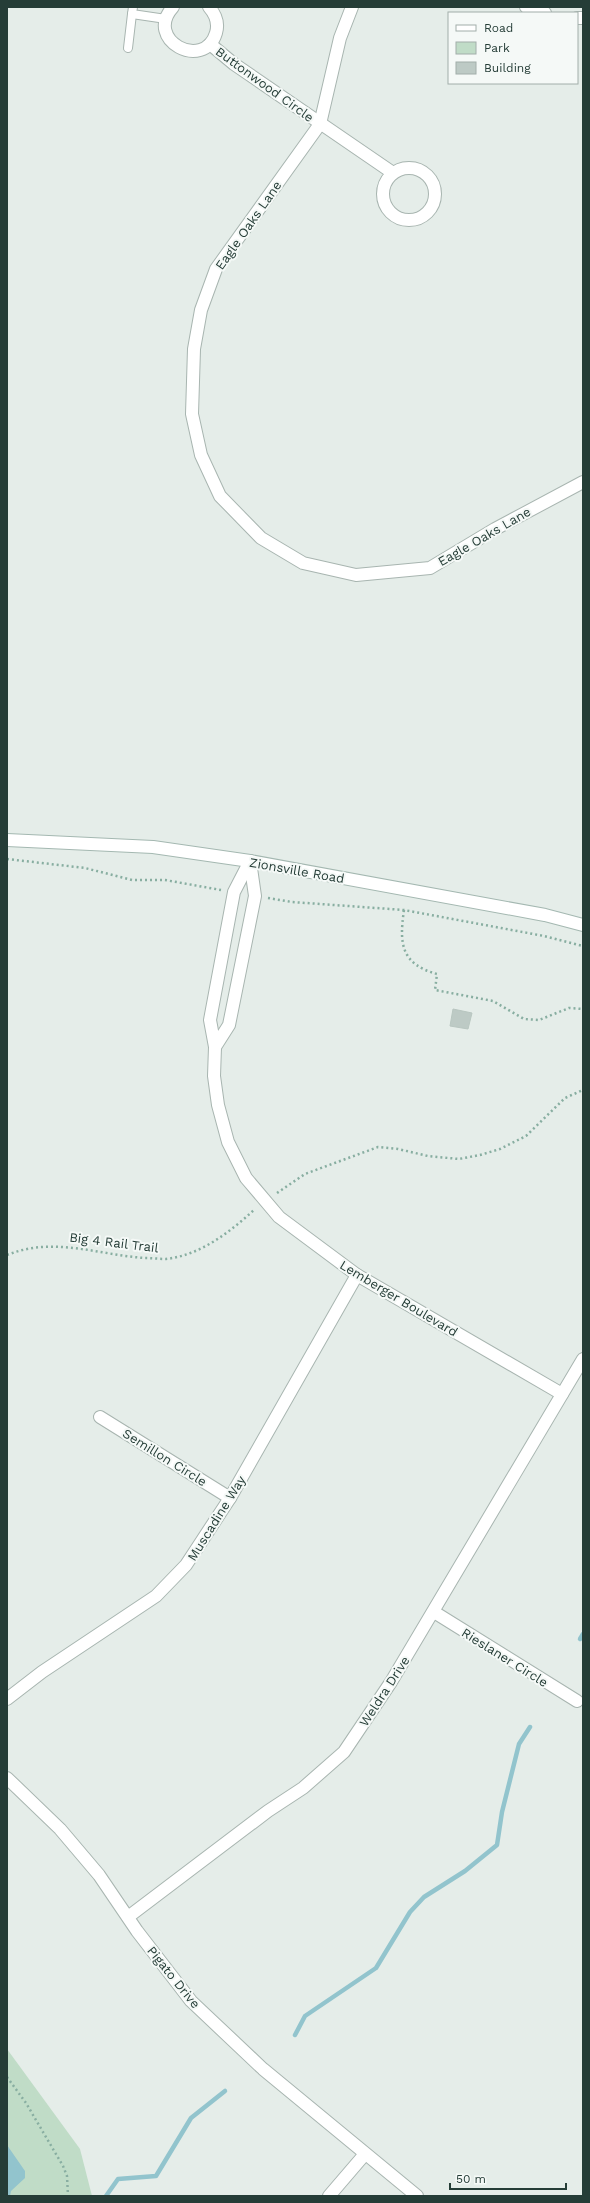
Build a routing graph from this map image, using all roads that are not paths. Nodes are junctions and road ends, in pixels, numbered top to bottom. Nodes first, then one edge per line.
1 (174, 7) edge
2 (209, 7) edge
3 (352, 7) edge
4 (526, 7) edge
5 (133, 11) edge
6 (542, 12) edge
7 (166, 19) junction
8 (210, 44) junction
9 (128, 48) dead end
10 (320, 124) junction
11 (393, 173) junction
12 (583, 482) edge
13 (7, 840) edge
14 (250, 861) junction
15 (583, 924) edge
16 (215, 1047) junction
17 (357, 1275) junction
18 (583, 1359) edge
19 (562, 1394) junction
20 (100, 1417) dead end
21 (230, 1498) junction
22 (434, 1612) junction
23 (7, 1699) edge
24 (577, 1701) dead end
25 (7, 1778) edge
26 (128, 1918) junction
27 (365, 2154) junction
28 (329, 2196) edge
29 (417, 2196) edge

1 - 7 street
2 - 8 street, Buttonwood Circle
3 - 10 street, Eagle Oaks Lane
4 - 6 street
5 - 7 lane
5 - 9 lane
7 - 8 street, Buttonwood Circle
8 - 10 street, Buttonwood Circle
10 - 11 street, Buttonwood Circle
10 - 12 street, Eagle Oaks Lane
11 - 11 street
13 - 14 street, Zionsville Road
14 - 15 street, Zionsville Road
14 - 16 street, Lemberger Boulevard
14 - 16 street
16 - 17 street, Lemberger Boulevard
17 - 19 street, Lemberger Boulevard
17 - 21 street, Muscadine Way
18 - 19 street, Weldra Drive
19 - 22 street, Weldra Drive
20 - 21 street, Semillon Circle
21 - 23 street, Muscadine Way
22 - 24 street, Rieslaner Circle
22 - 26 street, Weldra Drive
25 - 26 street, Pigato Drive
26 - 27 street, Pigato Drive
27 - 28 street
27 - 29 street, Pigato Drive

